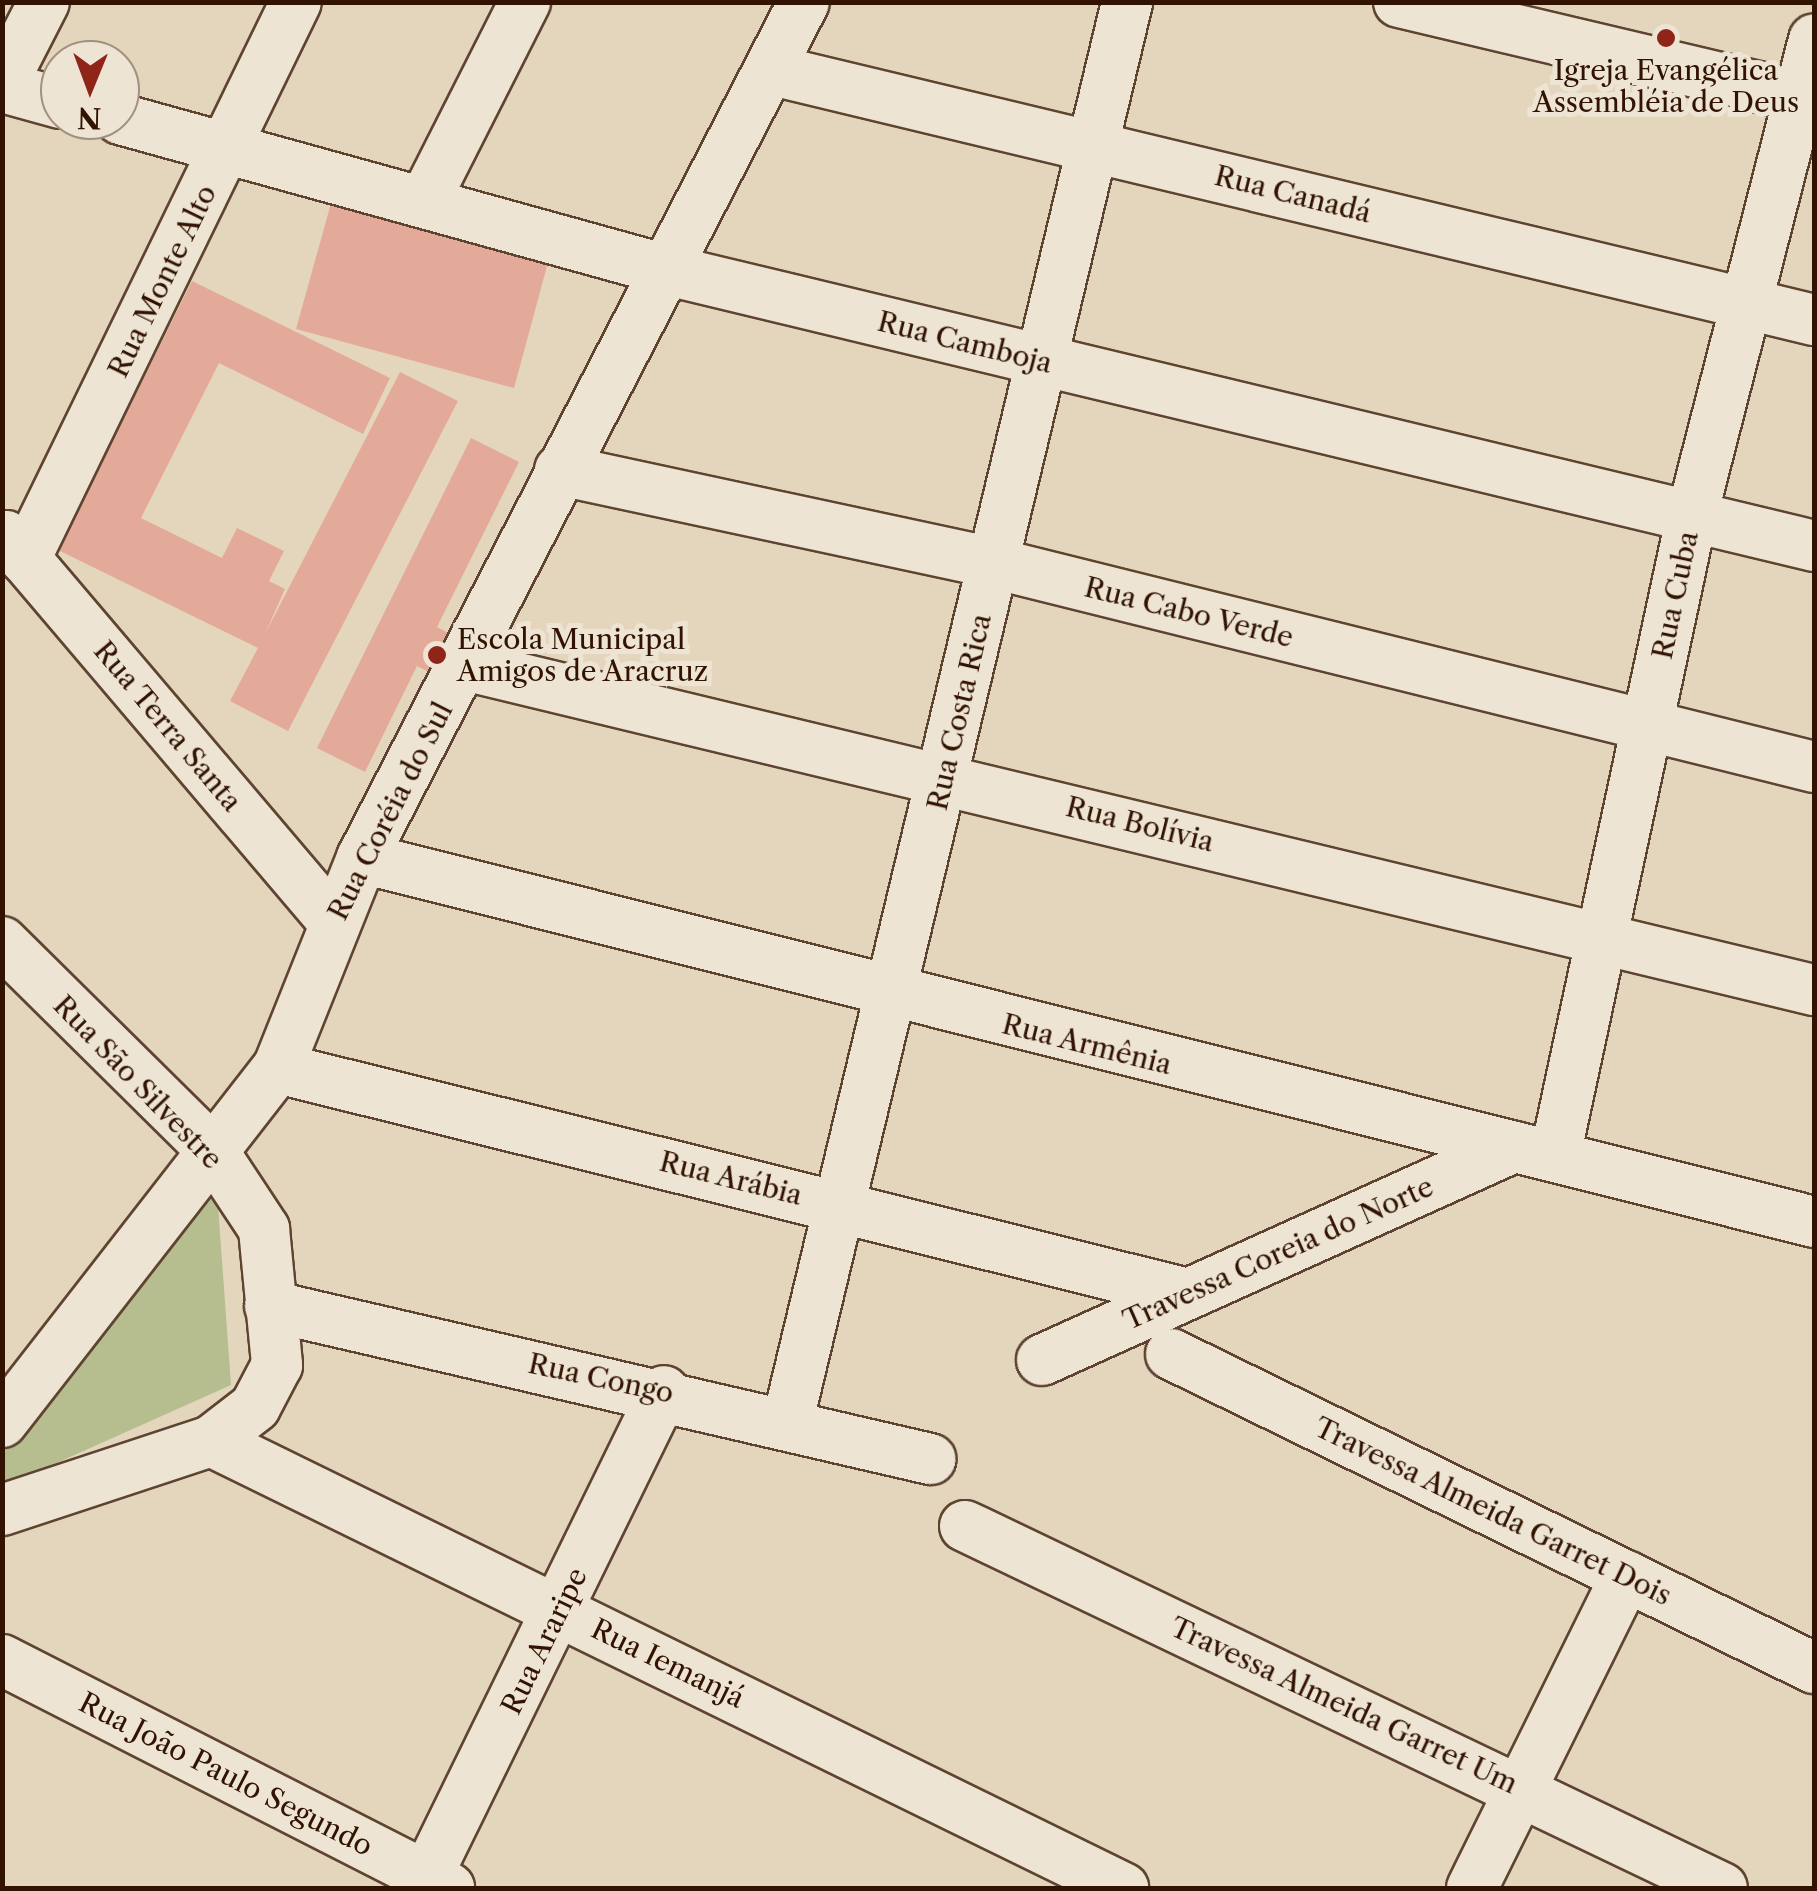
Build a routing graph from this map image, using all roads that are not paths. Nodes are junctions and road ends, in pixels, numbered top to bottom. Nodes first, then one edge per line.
1 (44, 2) edge
2 (296, 2) edge
3 (524, 2) edge
4 (804, 2) edge
5 (1128, 2) edge
6 (1399, 2) edge
7 (1814, 39) edge
8 (772, 70) junction
9 (2, 85) edge
10 (40, 97) edge
11 (1807, 98) edge
12 (140, 125) edge
13 (1090, 145) junction
14 (227, 149) junction
15 (426, 198) junction
16 (659, 268) junction
17 (1751, 305) junction
18 (1814, 320) edge
19 (1042, 360) junction
20 (560, 470) junction
21 (1692, 516) junction
22 (14, 545) edge
23 (1814, 546) edge
24 (993, 563) junction
25 (464, 665) junction
26 (1646, 725) junction
27 (1814, 767) edge
28 (944, 775) junction
29 (362, 858) junction
30 (333, 920) junction
31 (1601, 940) junction
32 (7, 960) edge
33 (1814, 990) edge
34 (893, 996) junction
35 (278, 1068) junction
36 (212, 1150) junction
37 (1534, 1152) junction
38 (836, 1203) junction
39 (1814, 1222) edge
40 (1184, 1292) junction
41 (270, 1306) junction
42 (1171, 1354) dead end
43 (1042, 1360) dead end
44 (664, 1391) junction
45 (788, 1420) junction
46 (2, 1422) edge
47 (211, 1441) junction
48 (930, 1459) dead end
49 (2, 1510) edge
50 (965, 1526) dead end
51 (1626, 1576) junction
52 (560, 1610) junction
53 (2, 1660) edge
54 (1814, 1668) edge
55 (1520, 1788) junction
56 (432, 1885) edge
57 (1124, 1888) edge
58 (1472, 1888) edge
59 (1722, 1888) edge

1 - 9 street
2 - 14 street, Rua Monte Alto
3 - 15 street
4 - 8 street, Rua Coréia do Sul
5 - 13 street, Rua Costa Rica
6 - 11 street
7 - 11 street, Rua Cuba
8 - 13 street, Rua Canadá
8 - 16 street, Rua Coréia do Sul
9 - 10 street
11 - 17 street, Rua Cuba
12 - 14 street, Rua Camboja
13 - 17 street, Rua Canadá
13 - 19 street, Rua Costa Rica
14 - 15 street, Rua Camboja
14 - 22 street, Rua Monte Alto
15 - 16 street, Rua Camboja
16 - 19 street, Rua Camboja
16 - 20 street, Rua Coréia do Sul
17 - 18 street, Rua Canadá
17 - 21 street, Rua Cuba
19 - 21 street, Rua Camboja
19 - 24 street, Rua Costa Rica
20 - 24 street, Rua Cabo Verde
20 - 25 street, Rua Coréia do Sul
21 - 23 street, Rua Camboja
21 - 26 street, Rua Cuba
22 - 30 street, Rua Terra Santa
24 - 26 street, Rua Cabo Verde
24 - 28 street, Rua Costa Rica
25 - 28 street, Rua Bolívia
25 - 29 street, Rua Coréia do Sul
26 - 27 street, Rua Cabo Verde
26 - 31 street, Rua Cuba
28 - 31 street, Rua Bolívia
28 - 34 street, Rua Costa Rica
29 - 30 street, Rua Coréia do Sul
29 - 34 street, Rua Armênia
30 - 35 street, Rua Coréia do Sul
31 - 33 street, Rua Bolívia
31 - 37 street, Rua Cuba
32 - 36 street, Rua São Silvestre
34 - 37 street, Rua Armênia
34 - 38 street, Rua Costa Rica
35 - 36 street, Rua Coréia do Sul
35 - 38 street, Rua Arábia
36 - 41 street, Rua São Silvestre
36 - 46 street, Rua Coréia do Sul
37 - 39 street, Rua Armênia
37 - 40 street, Travessa Coreia do Norte
38 - 40 street, Rua Arábia
38 - 45 street, Rua Costa Rica
40 - 43 street, Travessa Coreia do Norte
41 - 44 street, Rua Congo
41 - 47 street, Rua São Silvestre
42 - 51 street, Travessa Almeida Garret Dois
44 - 45 street, Rua Congo
44 - 52 street, Rua Araripe
45 - 48 street, Rua Congo
47 - 49 street, Rua São Silvestre
47 - 52 street, Rua Iemanjá
50 - 55 street, Travessa Almeida Garret Um
51 - 54 street, Travessa Almeida Garret Dois
51 - 55 street
52 - 56 street, Rua Araripe
52 - 57 street, Rua Iemanjá
53 - 56 street, Rua João Paulo Segundo
55 - 58 street
55 - 59 street, Travessa Almeida Garret Um

